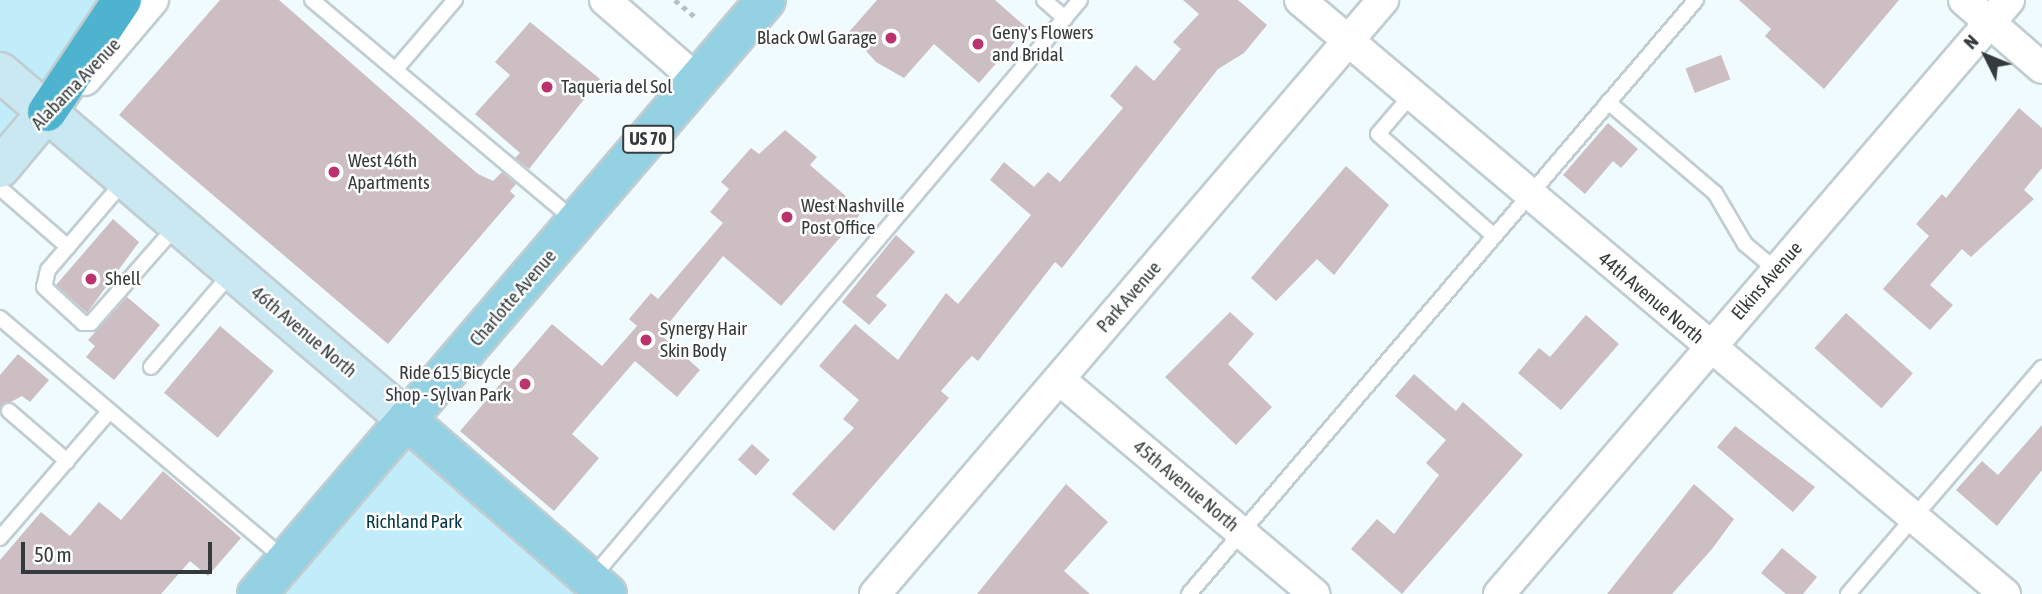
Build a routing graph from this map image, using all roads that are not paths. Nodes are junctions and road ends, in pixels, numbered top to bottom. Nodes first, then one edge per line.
1 (122, 0) edge
2 (153, 0) edge
3 (312, 0) edge
4 (455, 0) edge
5 (605, 0) edge
6 (766, 0) edge
7 (1044, 0) edge
8 (1080, 0) edge
9 (1300, 0) edge
10 (1382, 0) edge
11 (1696, 0) edge
12 (1964, 0) edge
13 (1999, 11) edge
14 (1065, 18) junction
15 (1348, 40) junction
16 (2042, 68) edge
17 (396, 69) junction
18 (0, 72) edge
19 (697, 80) junction
20 (1414, 92) junction
21 (1608, 102) junction
22 (47, 112) junction
23 (0, 169) edge
24 (126, 179) junction
25 (0, 188) edge
26 (1528, 194) junction
27 (577, 223) junction
28 (178, 224) junction
29 (1493, 235) junction
30 (68, 247) junction
31 (1776, 270) junction
32 (233, 271) junction
33 (0, 318) edge
34 (1710, 348) junction
35 (151, 367) dead end
36 (2042, 368) edge
37 (1059, 379) junction
38 (9, 411) dead end
39 (108, 413) junction
40 (407, 420) junction
41 (67, 461) junction
42 (1913, 516) junction
43 (1241, 532) junction
44 (0, 538) edge
45 (286, 561) junction
46 (599, 587) edge
47 (257, 594) edge
48 (875, 594) edge
49 (1189, 594) edge
50 (1314, 594) edge
51 (1499, 594) edge
52 (1848, 594) edge
53 (2005, 594) edge

1 - 22 highway
2 - 22 street, Alabama Avenue
3 - 17 lane
4 - 17 lane
5 - 19 street
6 - 19 main road, Charlotte Avenue / US 70
7 - 14 lane
8 - 14 lane
9 - 15 street, 44th Avenue North
10 - 15 street, Park Avenue
11 - 21 lane
12 - 13 street
13 - 16 street
13 - 31 street, Elkins Avenue
14 - 46 lane
15 - 20 street, 44th Avenue North
15 - 37 street, Park Avenue
17 - 27 lane
18 - 22 main road, 46th Avenue North
19 - 27 main road, Charlotte Avenue / US 70
20 - 26 street, 44th Avenue North
20 - 29 lane
21 - 26 lane
21 - 31 lane
22 - 23 main road, Alabama Avenue
22 - 24 main road, 46th Avenue North
24 - 28 main road, 46th Avenue North
24 - 30 lane
25 - 30 lane
26 - 29 lane
26 - 34 street, 44th Avenue North
27 - 40 main road, Charlotte Avenue / US 70
28 - 30 lane
28 - 32 main road, 46th Avenue North
29 - 43 lane
31 - 34 street, Elkins Avenue
32 - 35 lane
32 - 40 main road, 46th Avenue North
33 - 39 lane
34 - 42 street, 44th Avenue North
34 - 51 street, Elkins Avenue
36 - 42 lane
37 - 43 street, 45th Avenue North
37 - 48 street, Park Avenue
38 - 41 lane
39 - 41 lane
39 - 45 lane
40 - 45 main road, Charlotte Avenue / US 70
40 - 46 main road, 46th Avenue North
41 - 44 lane
42 - 52 lane
42 - 53 street, 44th Avenue North
43 - 49 lane
43 - 50 street, 45th Avenue North
45 - 47 main road, Charlotte Avenue / US 70

